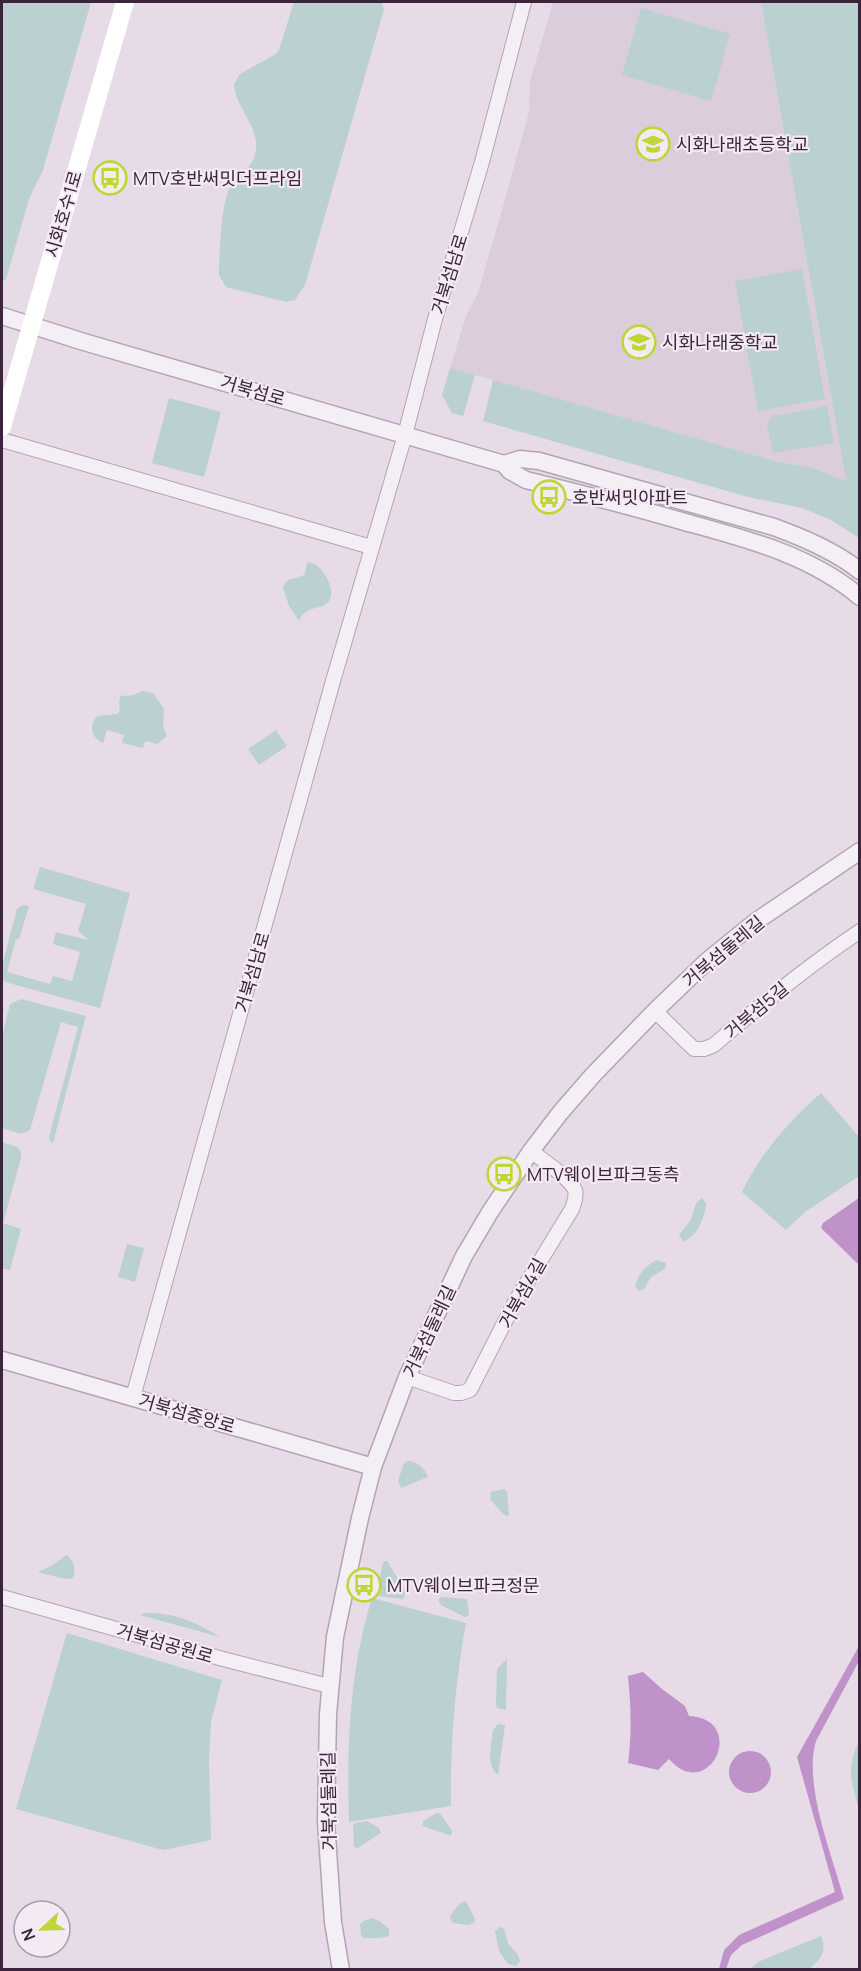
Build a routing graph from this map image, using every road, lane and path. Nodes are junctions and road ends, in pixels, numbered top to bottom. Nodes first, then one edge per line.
1 (125, 2) edge
2 (524, 2) edge
3 (2, 316) edge
4 (31, 324) junction
5 (2, 427) edge
6 (405, 435) junction
7 (2, 440) edge
8 (504, 464) junction
9 (371, 547) junction
10 (860, 571) edge
11 (860, 597) edge
12 (860, 851) edge
13 (860, 931) edge
14 (655, 1011) junction
15 (531, 1151) junction
16 (2, 1360) edge
17 (407, 1377) junction
18 (133, 1397) junction
19 (373, 1467) junction
20 (2, 1597) edge
21 (330, 1686) junction
22 (341, 1970) edge

1 - 4 main road, 시화호수1로
2 - 6 street, 거북섬남로
3 - 4 street, 거북섬로
4 - 5 main road, 시화호수1로
4 - 6 street, 거북섬로
6 - 8 street, 거북섬로
6 - 9 street, 거북섬남로
7 - 9 street
8 - 10 street
8 - 11 street
9 - 18 street, 거북섬남로
12 - 14 street, 거북섬둘레길
13 - 14 street, 거북섬5길
14 - 15 street, 거북섬둘레길
15 - 17 street, 거북섬둘레길
15 - 17 street, 거북섬4길
16 - 18 street, 거북섬중앙로
17 - 19 street, 거북섬둘레길
18 - 19 street, 거북섬중앙로
19 - 21 street, 거북섬둘레길
20 - 21 street, 거북섬공원로
21 - 22 street, 거북섬둘레길

